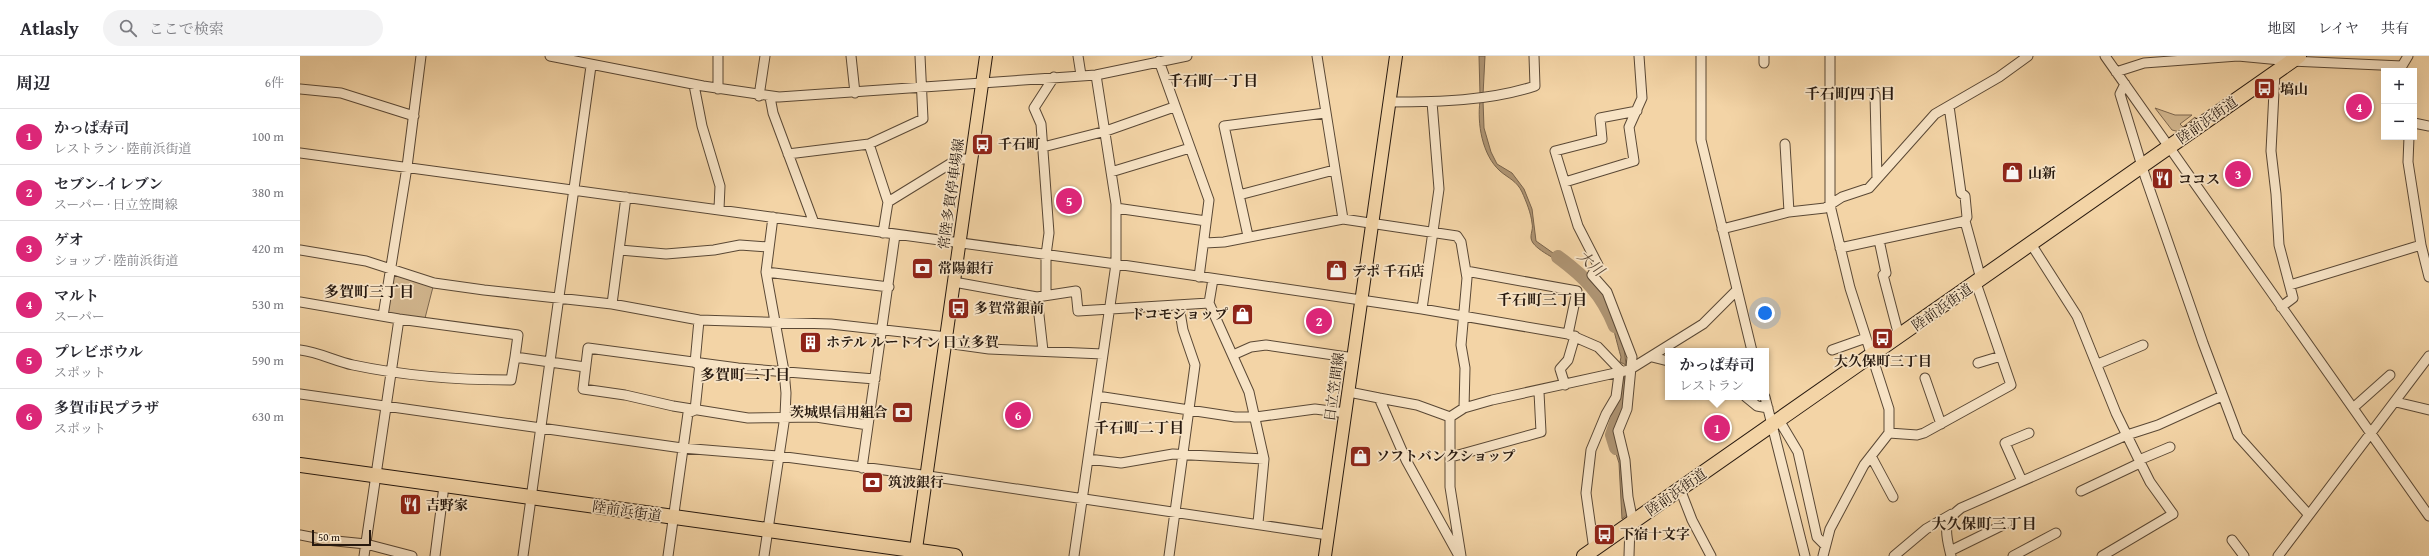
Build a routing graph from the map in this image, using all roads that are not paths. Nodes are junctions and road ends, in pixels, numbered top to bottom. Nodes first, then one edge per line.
1 (421, 56) edge
2 (718, 56) edge
3 (765, 56) edge
4 (851, 56) edge
5 (920, 56) edge
6 (986, 56) edge
7 (1078, 56) edge
8 (1187, 56) edge
9 (1317, 56) edge
10 (1396, 56) edge
11 (1534, 56) edge
12 (1639, 56) edge
13 (1701, 56) edge
14 (1830, 56) edge
15 (2028, 56) edge
16 (2105, 56) edge
17 (2408, 56) edge
18 (556, 57) edge
19 (2295, 59) edge
20 (1159, 61) junction
21 (591, 66) junction
22 (2402, 68) edge
23 (2116, 72) junction
24 (2275, 72) junction
25 (1096, 74) junction
26 (1081, 75) junction
27 (1054, 77) junction
28 (982, 84) junction
29 (2124, 84) junction
30 (694, 85) junction
31 (921, 88) junction
32 (300, 89) edge
33 (718, 89) junction
34 (855, 93) junction
35 (1875, 95) dead end
36 (759, 96) junction
37 (770, 97) junction
38 (1390, 102) junction
39 (1432, 102) junction
40 (1949, 106) junction
41 (1174, 108) junction
42 (1637, 112) junction
43 (1325, 113) junction
44 (414, 116) junction
45 (2417, 124) edge
46 (2429, 126) edge
47 (1106, 131) junction
48 (2409, 140) edge
49 (869, 144) junction
50 (1785, 144) dead end
51 (2170, 146) junction
52 (1043, 147) junction
53 (1190, 148) junction
54 (300, 153) edge
55 (788, 154) junction
56 (971, 159) junction
57 (2142, 166) junction
58 (407, 167) junction
59 (1334, 170) junction
60 (1111, 172) junction
61 (1877, 179) junction
62 (1565, 182) junction
63 (574, 190) junction
64 (1239, 195) junction
65 (626, 197) junction
66 (888, 202) junction
67 (1830, 205) junction
68 (1116, 208) junction
69 (719, 209) junction
70 (1789, 212) junction
71 (773, 217) junction
72 (1343, 218) junction
73 (1965, 220) junction
74 (1206, 221) junction
75 (814, 223) junction
76 (1373, 224) junction
77 (1722, 229) junction
78 (1432, 230) junction
79 (883, 233) junction
80 (895, 235) junction
81 (1248, 236) junction
82 (1879, 240) junction
83 (1204, 243) junction
84 (960, 244) junction
85 (2031, 244) junction
86 (2421, 245) junction
87 (768, 247) junction
88 (1840, 248) junction
89 (300, 250) edge
90 (620, 250) junction
91 (1046, 255) junction
92 (1116, 264) junction
93 (392, 270) junction
94 (1466, 271) junction
95 (766, 272) junction
96 (1199, 277) junction
97 (2429, 277) edge
98 (1213, 280) junction
99 (1978, 281) junction
100 (954, 282) junction
101 (2290, 285) junction
102 (889, 287) junction
103 (1736, 291) junction
104 (1042, 296) junction
105 (559, 298) junction
106 (1361, 300) junction
107 (300, 302) edge
108 (1209, 303) junction
109 (612, 304) junction
110 (1179, 306) junction
111 (2281, 307) junction
112 (1110, 309) junction
113 (1422, 309) junction
114 (383, 316) junction
115 (1465, 316) junction
116 (399, 319) junction
117 (699, 320) junction
118 (774, 324) junction
119 (882, 328) junction
120 (1571, 335) junction
121 (1899, 336) junction
122 (1866, 338) junction
123 (946, 340) junction
124 (2143, 345) dead end
125 (1666, 348) edge
126 (1751, 348) edge
127 (1665, 349) edge
128 (300, 350) edge
129 (1832, 350) dead end
130 (1043, 351) junction
131 (1103, 354) junction
132 (1233, 355) junction
133 (1871, 355) junction
134 (2001, 356) junction
135 (2429, 356) edge
136 (515, 357) junction
137 (1652, 357) junction
138 (1354, 358) junction
139 (1665, 360) edge
140 (550, 362) junction
141 (697, 363) junction
142 (1978, 363) dead end
143 (2098, 364) junction
144 (585, 368) junction
145 (390, 370) junction
146 (784, 371) junction
147 (1623, 372) junction
148 (2390, 374) dead end
149 (1925, 378) dead end
150 (875, 379) junction
151 (1565, 385) junction
152 (1349, 392) junction
153 (1538, 392) junction
154 (300, 394) edge
155 (1097, 396) junction
156 (2222, 396) junction
157 (1379, 398) junction
158 (1750, 400) edge
159 (1766, 400) edge
160 (2396, 402) junction
161 (385, 407) junction
162 (1464, 408) junction
163 (1768, 408) junction
164 (2353, 408) junction
165 (695, 410) junction
166 (1189, 410) junction
167 (2429, 410) edge
168 (1346, 413) junction
169 (785, 416) junction
170 (1256, 417) junction
171 (1450, 417) junction
172 (1775, 423) junction
173 (1941, 424) junction
174 (868, 425) junction
175 (540, 428) junction
176 (1889, 433) junction
177 (2029, 433) dead end
178 (2371, 434) junction
179 (2126, 435) junction
180 (2170, 447) dead end
181 (682, 448) junction
182 (778, 456) junction
183 (1183, 456) junction
184 (1451, 456) junction
185 (1871, 456) junction
186 (1088, 459) junction
187 (1264, 459) junction
188 (2139, 461) junction
189 (300, 465) edge
190 (862, 468) junction
191 (376, 476) junction
192 (927, 476) junction
193 (2022, 481) junction
194 (444, 486) junction
195 (1680, 489) junction
196 (2081, 491) dead end
197 (1893, 497) dead end
198 (531, 498) junction
199 (1082, 498) junction
200 (1176, 510) junction
201 (1952, 514) junction
202 (2309, 516) junction
203 (2429, 516) edge
204 (673, 517) junction
205 (1258, 523) junction
206 (1631, 523) junction
207 (2007, 523) dead end
208 (768, 529) junction
209 (2056, 533) dead end
210 (300, 535) edge
211 (1328, 535) junction
212 (2232, 540) dead end
213 (366, 544) junction
214 (1825, 546) junction
215 (915, 553) edge
216 (1590, 553) edge
217 (1950, 553) edge
218 (2284, 554) edge
219 (364, 556) edge
220 (412, 556) edge
221 (435, 556) edge
222 (523, 556) edge
223 (668, 556) edge
224 (764, 556) edge
225 (954, 556) edge
226 (1074, 556) edge
227 (1169, 556) edge
228 (1325, 556) edge
229 (1460, 556) edge
230 (1629, 556) edge
231 (1711, 556) edge
232 (1805, 556) edge
233 (1823, 556) edge
234 (1894, 556) edge
235 (2013, 556) edge
236 (2102, 556) edge
237 (2244, 556) edge

1 - 44 street
2 - 33 street
3 - 36 street
4 - 34 street
5 - 31 street
6 - 28 main road, 常陸多賀停車場線
7 - 26 street
8 - 20 street
9 - 43 street
10 - 38 main road, 日立笠間線
11 - 39 street
12 - 42 street
13 - 77 street
14 - 67 street
15 - 40 street
16 - 23 street
17 - 22 street
18 - 21 street
19 - 22 street
19 - 23 street
19 - 24 highway, 陸前浜街道
20 - 25 street
20 - 41 street
21 - 30 street
21 - 63 street
23 - 29 street
24 - 51 highway, 陸前浜街道
24 - 101 street
25 - 26 street
25 - 47 street
26 - 27 street
27 - 28 street
27 - 52 street
28 - 31 street
28 - 56 main road, 常陸多賀停車場線
29 - 51 street
29 - 57 street
30 - 33 street
30 - 69 street
31 - 34 street
31 - 49 street
32 - 44 street
33 - 36 street
34 - 37 street
35 - 61 street
36 - 37 street
37 - 55 street
38 - 39 street
38 - 76 main road, 日立笠間線
39 - 78 street
40 - 61 street
40 - 73 street
41 - 47 street
41 - 53 street
42 - 62 street
42 - 62 street
43 - 59 street
43 - 64 street
44 - 58 street
45 - 46 street
47 - 52 street
47 - 60 street
48 - 86 street
49 - 55 street
49 - 66 street
50 - 70 street
51 - 57 highway, 陸前浜街道
51 - 111 street
52 - 91 street
53 - 60 street
53 - 74 street
54 - 58 street
55 - 75 street
56 - 66 street
56 - 84 main road, 常陸多賀停車場線
57 - 85 highway, 陸前浜街道
57 - 156 street
58 - 63 street
58 - 93 street
59 - 64 street
59 - 72 street
60 - 68 street
61 - 67 street
62 - 147 street
63 - 65 street
63 - 105 street
64 - 81 street
65 - 69 street
65 - 90 street
66 - 79 street
67 - 70 street
67 - 88 street
68 - 74 street
68 - 92 street
69 - 71 street
70 - 77 street
71 - 75 street
71 - 87 street
72 - 76 street
72 - 81 street
73 - 82 street
73 - 99 street
74 - 83 street
75 - 79 street
76 - 78 street
76 - 106 main road, 日立笠間線
77 - 103 street
78 - 94 street
78 - 113 street
79 - 80 street
80 - 84 street
80 - 102 street
81 - 83 street
82 - 88 street
82 - 121 street
83 - 96 street
84 - 91 street
84 - 100 main road, 常陸多賀停車場線
85 - 99 highway, 陸前浜街道
85 - 143 street
86 - 97 street
86 - 101 street
87 - 90 street
87 - 95 street
88 - 122 street
89 - 93 street
90 - 109 street
91 - 92 street
91 - 104 street
92 - 96 street
92 - 112 street
93 - 105 street
93 - 114 street
94 - 115 street
94 - 120 street
95 - 102 street
95 - 118 street
96 - 98 street
98 - 106 street
98 - 108 street
99 - 121 highway, 陸前浜街道
99 - 134 street
100 - 104 street
100 - 123 main road, 常陸多賀停車場線
101 - 111 street
102 - 119 street
103 - 125 street
103 - 126 street
104 - 112 street
104 - 130 street
105 - 109 street
105 - 140 street
106 - 113 street
106 - 138 main road, 日立笠間線
107 - 114 street
108 - 110 street
108 - 132 street
109 - 117 street
110 - 112 street
110 - 166 street
111 - 164 street
112 - 131 street
113 - 115 street
114 - 116 street
115 - 120 street
115 - 162 street
116 - 136 street
116 - 145 street
117 - 118 street
117 - 141 street
118 - 119 street
118 - 146 street
119 - 123 street
119 - 150 street
120 - 147 street
120 - 151 street
121 - 133 highway, 陸前浜街道
122 - 129 street
122 - 133 street
123 - 130 street
123 - 192 main road, 常陸多賀停車場線
124 - 143 street
127 - 137 street
128 - 145 street
130 - 131 street
131 - 155 street
132 - 138 street
132 - 170 street
133 - 172 highway, 陸前浜街道
133 - 176 street
134 - 142 street
134 - 173 street
135 - 160 street
136 - 140 street
136 - 145 street
137 - 139 street
137 - 147 street
138 - 152 main road, 日立笠間線
140 - 144 street
140 - 175 street
141 - 144 street
141 - 146 street
141 - 165 street
143 - 179 street
144 - 165 street
145 - 161 street
146 - 150 street
146 - 169 street
147 - 151 street
147 - 206 street
147 - 216 street
148 - 164 street
149 - 173 street
150 - 174 street
151 - 153 street
152 - 157 street
152 - 168 main road, 日立笠間線
153 - 162 street
153 - 184 street
154 - 161 street
155 - 166 street
155 - 186 street
156 - 179 street
156 - 202 street
157 - 171 street
157 - 229 street
158 - 163 street
159 - 163 street
160 - 167 street
160 - 178 street
161 - 175 street
161 - 191 street
162 - 171 street
163 - 172 street
164 - 178 street
165 - 169 street
165 - 181 street
166 - 170 street
166 - 183 street
168 - 170 street
168 - 211 main road, 日立笠間線
169 - 174 street
169 - 182 street
170 - 187 street
171 - 184 street
172 - 195 highway, 陸前浜街道
172 - 214 street
172 - 232 street
173 - 176 street
174 - 190 street
175 - 181 street
175 - 198 street
176 - 185 street
177 - 193 street
178 - 202 street
178 - 203 street
179 - 188 street
179 - 193 street
180 - 188 street
181 - 182 street
181 - 204 street
182 - 190 street
182 - 208 street
183 - 186 street
183 - 187 street
183 - 200 street
184 - 229 street
185 - 197 street
185 - 214 street
186 - 199 street
187 - 205 street
188 - 196 street
188 - 236 street
189 - 191 highway, 陸前浜街道
190 - 192 street
191 - 194 highway, 陸前浜街道
191 - 213 street
192 - 199 street
192 - 215 main road, 常陸多賀停車場線
193 - 201 street
194 - 198 highway, 陸前浜街道
194 - 221 street
195 - 206 highway, 陸前浜街道
195 - 231 street
198 - 204 highway, 陸前浜街道
198 - 222 street
199 - 200 street
199 - 226 street
200 - 205 street
200 - 227 street
201 - 217 street
201 - 234 street
202 - 218 street
204 - 208 highway, 陸前浜街道
204 - 223 street
205 - 211 street
206 - 216 highway, 陸前浜街道
206 - 230 street
207 - 217 street
208 - 215 highway, 陸前浜街道
208 - 224 street
209 - 235 street
210 - 213 street
211 - 228 main road, 日立笠間線
212 - 237 street
213 - 219 street
213 - 220 street
214 - 233 street
215 - 225 highway, 陸前浜街道

